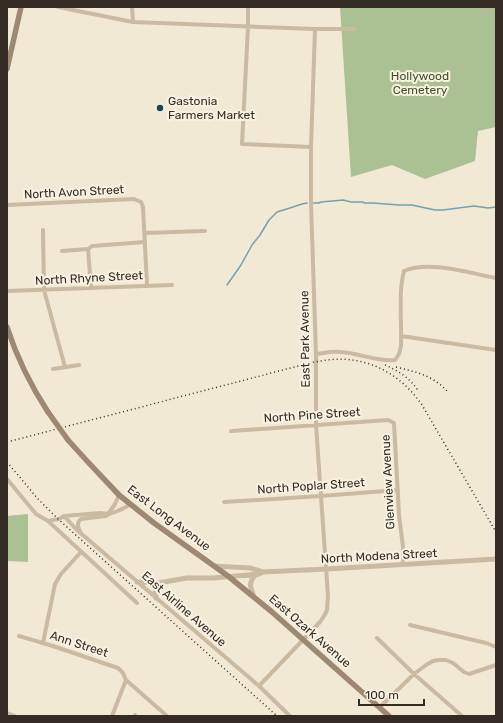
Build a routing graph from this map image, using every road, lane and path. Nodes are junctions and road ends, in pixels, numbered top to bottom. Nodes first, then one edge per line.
1 (21, 7) edge
2 (58, 7) edge
3 (132, 7) edge
4 (248, 7) edge
5 (133, 22) junction
6 (248, 27) junction
7 (315, 29) junction
8 (354, 29) dead end
9 (7, 69) edge
10 (311, 147) junction
11 (7, 205) edge
12 (43, 230) dead end
13 (205, 231) dead end
14 (144, 233) junction
15 (145, 242) junction
16 (88, 249) junction
17 (62, 251) dead end
18 (496, 278) edge
19 (146, 285) junction
20 (172, 285) dead end
21 (91, 287) junction
22 (44, 290) junction
23 (7, 292) edge
24 (7, 327) edge
25 (401, 336) junction
26 (496, 350) edge
27 (316, 354) junction
28 (79, 366) dead end
29 (65, 367) junction
30 (53, 368) dead end
31 (394, 423) joint
32 (316, 426) junction
33 (231, 432) dead end
34 (7, 478) edge
35 (398, 490) junction
36 (119, 495) junction
37 (321, 496) junction
38 (224, 502) dead end
39 (130, 504) junction
40 (108, 514) junction
41 (64, 516) junction
42 (48, 521) junction
43 (81, 533) junction
44 (81, 552) junction
45 (496, 559) edge
46 (403, 565) junction
47 (214, 566) junction
48 (250, 568) junction
49 (327, 569) junction
50 (263, 572) junction
51 (256, 574) junction
52 (228, 576) junction
53 (137, 582) junction
54 (158, 583) junction
55 (254, 597) junction
56 (156, 598) junction
57 (137, 603) dead end
58 (410, 625) dead end
59 (19, 636) dead end
60 (377, 638) dead end
61 (304, 639) junction
62 (43, 643) junction
63 (496, 647) edge
64 (496, 665) edge
65 (414, 674) junction
66 (126, 680) junction
67 (259, 686) junction
68 (380, 707) junction
69 (7, 713) edge
70 (15, 716) edge
71 (112, 716) edge
72 (167, 716) edge
73 (290, 716) edge
74 (389, 716) edge
75 (462, 716) edge

1 - 9 main road
2 - 5 street
3 - 5 street
4 - 6 street
5 - 6 street
6 - 7 street
6 - 10 street
7 - 8 street
7 - 10 street, East Park Avenue
10 - 27 street, East Park Avenue
11 - 14 street, North Avon Street
12 - 22 street
13 - 14 street
14 - 15 street
15 - 16 street
15 - 19 street
16 - 17 street
16 - 21 street
18 - 25 street
19 - 20 street, North Rhyne Street
19 - 21 street, North Rhyne Street
21 - 22 street, North Rhyne Street
22 - 23 street, North Rhyne Street
22 - 29 street
24 - 36 main road, East Long Avenue, bridge
25 - 26 street
25 - 27 street
27 - 32 street, East Park Avenue
28 - 29 street
29 - 30 street
31 - 32 street, North Pine Street
31 - 35 street, Glenview Avenue
32 - 33 street, North Pine Street
32 - 37 street, East Park Avenue
34 - 42 street
35 - 37 street, North Poplar Street
35 - 46 street, Glenview Avenue
36 - 39 main road, East Long Avenue
36 - 40 street
37 - 38 street, North Poplar Street
37 - 49 street, East Park Avenue
39 - 40 street
39 - 47 main road, East Long Avenue
40 - 41 street
40 - 43 street
41 - 42 street
41 - 43 street, East Airline Avenue
42 - 44 street
43 - 53 street, East Airline Avenue
44 - 57 street
44 - 62 street
45 - 46 street, North Modena Street
46 - 49 street, North Modena Street
47 - 48 street, North Modena Street
47 - 52 main road, East Ozark Avenue
48 - 50 street, North Modena Street
48 - 52 street, North Modena Street
49 - 50 street, North Modena Street
49 - 61 street, East Park Avenue
50 - 51 street, North Modena Street
51 - 52 street, North Modena Street
51 - 55 street
52 - 54 street, North Modena Street
52 - 55 main road, East Ozark Avenue
53 - 54 street, North Modena Street
53 - 56 street, East Airline Avenue
54 - 56 street
55 - 61 main road, East Ozark Avenue
56 - 67 street, East Airline Avenue
58 - 63 street
59 - 62 street, Ann Street
60 - 65 street
61 - 67 street, East Park Avenue
61 - 68 main road, East Ozark Avenue
62 - 66 street, Ann Street
64 - 65 street
65 - 68 street
65 - 75 street
66 - 71 street
66 - 72 street, Ann Street
67 - 73 street, East Airline Avenue
68 - 74 main road, East Ozark Avenue
69 - 70 street

